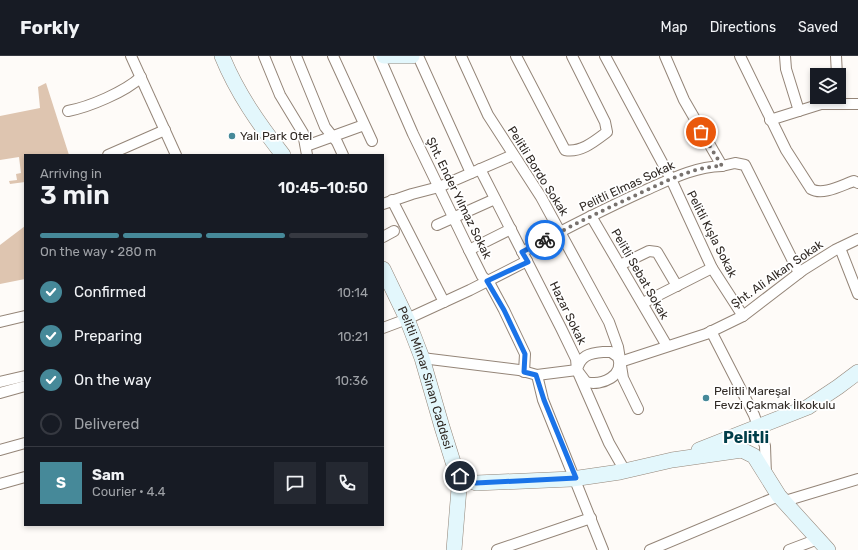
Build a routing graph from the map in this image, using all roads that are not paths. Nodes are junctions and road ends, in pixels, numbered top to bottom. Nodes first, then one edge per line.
1 (131, 56) edge
2 (222, 56) edge
3 (264, 56) edge
4 (296, 56) edge
5 (333, 56) edge
6 (379, 56) edge
7 (384, 56) edge
8 (412, 56) edge
9 (418, 56) edge
10 (461, 56) edge
11 (516, 56) edge
12 (572, 56) edge
13 (605, 56) edge
14 (665, 56) edge
15 (740, 56) edge
16 (785, 56) edge
17 (836, 56) edge
18 (837, 68) edge
19 (141, 78) junction
20 (846, 101) edge
21 (821, 104) edge
22 (858, 104) edge
23 (799, 110) junction
24 (68, 111) dead end
25 (770, 120) junction
26 (364, 124) junction
27 (165, 130) junction
28 (332, 136) junction
29 (372, 140) dead end
30 (306, 151) edge
31 (110, 154) edge
32 (176, 154) edge
33 (282, 154) edge
34 (342, 154) edge
35 (512, 154) junction
36 (722, 166) junction
37 (476, 171) junction
38 (671, 179) junction
39 (858, 183) edge
40 (439, 187) junction
41 (495, 199) junction
42 (387, 202) edge
43 (591, 216) junction
44 (454, 217) junction
45 (437, 225) dead end
46 (511, 229) junction
47 (394, 231) dead end
48 (560, 233) junction
49 (384, 236) edge
50 (858, 239) edge
51 (840, 248) junction
52 (469, 250) junction
53 (522, 252) junction
54 (528, 262) junction
55 (620, 265) junction
56 (712, 268) junction
57 (384, 271) edge
58 (799, 273) junction
59 (487, 281) junction
60 (677, 286) junction
61 (858, 294) edge
62 (444, 302) junction
63 (643, 303) junction
64 (24, 316) edge
65 (743, 316) junction
66 (407, 319) junction
67 (0, 322) edge
68 (384, 328) edge
69 (711, 331) junction
70 (667, 346) junction
71 (422, 358) junction
72 (620, 362) junction
73 (577, 370) junction
74 (524, 372) junction
75 (858, 372) edge
76 (536, 375) junction
77 (24, 376) edge
78 (0, 382) edge
79 (24, 386) edge
80 (0, 393) edge
81 (638, 409) dead end
82 (758, 428) junction
83 (24, 443) edge
84 (0, 450) edge
85 (672, 460) junction
86 (625, 471) junction
87 (460, 476) junction
88 (766, 476) junction
89 (24, 477) edge
90 (576, 478) junction
91 (856, 479) edge
92 (0, 484) edge
93 (782, 499) junction
94 (591, 518) junction
95 (818, 539) junction
96 (521, 546) edge
97 (454, 550) edge
98 (497, 550) edge
99 (603, 550) edge
100 (650, 550) edge
101 (789, 550) edge
102 (828, 550) edge

1 - 19 street
2 - 33 street
3 - 30 street
4 - 28 street
5 - 26 street
6 - 40 street, Şht. Ender Yılmaz Sokak
7 - 8 street
9 - 37 street, Hazar Sokak
10 - 35 street, Pelitli Bordo Sokak
11 - 12 street
13 - 38 street, Pelitli Kışla Sokak
14 - 36 street
15 - 25 street
16 - 23 street
17 - 18 street
19 - 24 street
19 - 27 street
20 - 22 street
21 - 23 street
23 - 25 street
25 - 39 street
26 - 28 street
26 - 29 street
27 - 31 street
27 - 32 street
28 - 30 street
28 - 34 street
35 - 37 street
35 - 48 street, Pelitli Bordo Sokak
36 - 38 street, Pelitli Elmas Sokak
36 - 58 street, Pelitli Elmas Sokak
37 - 40 street
37 - 41 street, Hazar Sokak
38 - 43 street, Pelitli Elmas Sokak
38 - 56 street, Pelitli Kışla Sokak
40 - 42 street
40 - 44 street, Şht. Ender Yılmaz Sokak
41 - 44 street
41 - 46 street, Hazar Sokak
42 - 62 street
43 - 48 street, Pelitli Elmas Sokak
43 - 55 street, Pelitli Sebat Sokak
44 - 45 street
44 - 52 street, Şht. Ender Yılmaz Sokak
46 - 52 street
46 - 53 street, Hazar Sokak
47 - 49 street
48 - 53 street, Pelitli Elmas Sokak
48 - 72 street, Pelitli Bordo Sokak
50 - 51 street, Şht. Ali Alkan Sokak
51 - 58 street, Şht. Ali Alkan Sokak
51 - 61 street
52 - 59 street, Şht. Ender Yılmaz Sokak
53 - 54 street, Hazar Sokak
54 - 59 street
54 - 73 street, Hazar Sokak
55 - 60 street
55 - 63 street, Pelitli Sebat Sokak
56 - 60 street
56 - 65 street, Pelitli Kışla Sokak
57 - 66 street, Pelitli Mimar Sinan Caddesi
58 - 65 street, Şht. Ali Alkan Sokak
59 - 62 street
59 - 74 street, Şht. Ender Yılmaz Sokak
60 - 63 street
62 - 66 street
63 - 70 street, Pelitli Sebat Sokak
64 - 67 street
65 - 69 street, Şht. Ali Alkan Sokak
66 - 68 street
66 - 71 street, Pelitli Mimar Sinan Caddesi
69 - 70 street, Şht. Ali Alkan Sokak
69 - 82 street
70 - 72 street, Şht. Ali Alkan Sokak
71 - 74 street
71 - 87 street, Pelitli Mimar Sinan Caddesi
72 - 73 street
72 - 73 street
72 - 81 street, Pelitli Bordo Sokak
73 - 76 street
73 - 86 street, Hazar Sokak
74 - 76 street
75 - 82 street
76 - 90 street
77 - 78 street
79 - 80 street
82 - 85 street
82 - 88 street
83 - 84 street
85 - 86 street
85 - 88 street
86 - 90 street
87 - 90 street
87 - 97 street
88 - 93 street
89 - 92 street
90 - 94 street
91 - 93 street
93 - 95 street
93 - 100 street
94 - 96 street
94 - 99 street
95 - 101 street
95 - 102 street
96 - 98 street

